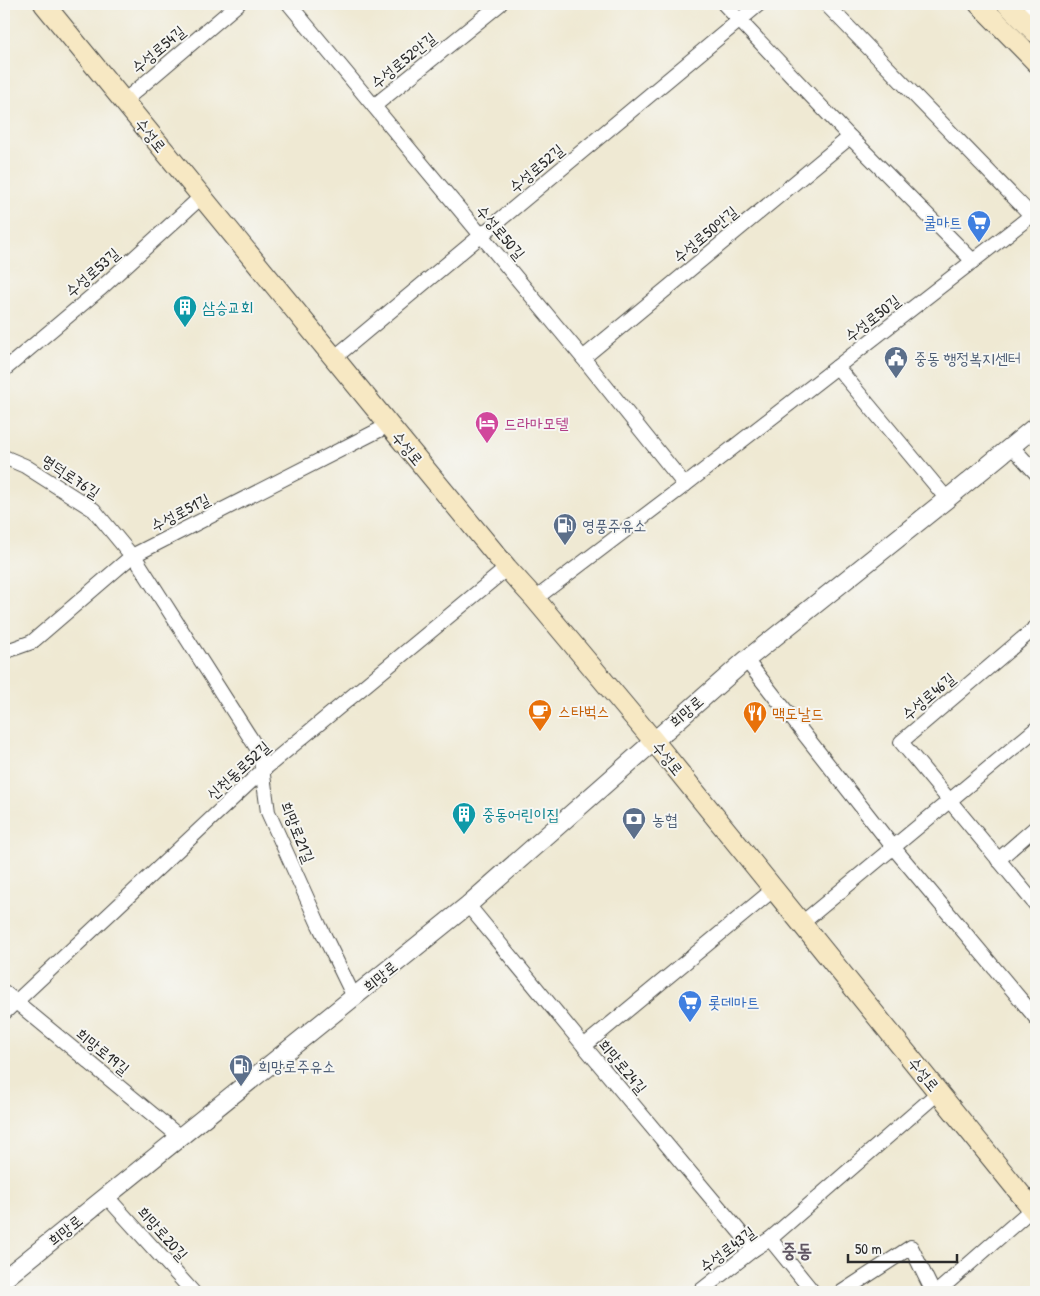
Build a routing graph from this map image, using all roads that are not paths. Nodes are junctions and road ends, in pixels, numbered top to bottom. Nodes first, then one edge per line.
1 (44, 4) edge
2 (238, 4) edge
3 (289, 4) edge
4 (500, 4) edge
5 (724, 4) edge
6 (759, 4) edge
7 (826, 4) edge
8 (979, 4) edge
9 (1022, 9) edge
10 (740, 20) junction
11 (1036, 33) edge
12 (1036, 62) edge
13 (124, 101) junction
14 (374, 106) junction
15 (850, 136) junction
16 (201, 197) junction
17 (1034, 214) edge
18 (482, 236) junction
19 (973, 261) junction
20 (334, 358) junction
21 (583, 358) junction
22 (837, 367) junction
23 (4, 370) edge
24 (389, 425) junction
25 (1036, 426) edge
26 (1012, 447) junction
27 (4, 457) edge
28 (1036, 473) edge
29 (686, 485) junction
30 (947, 499) junction
31 (132, 556) junction
32 (507, 568) junction
33 (535, 599) junction
34 (1036, 627) edge
35 (4, 652) edge
36 (746, 660) junction
37 (1036, 729) edge
38 (653, 740) junction
39 (262, 770) junction
40 (950, 802) junction
41 (1036, 827) edge
42 (893, 847) junction
43 (998, 860) junction
44 (774, 890) junction
45 (468, 905) junction
46 (1036, 905) edge
47 (802, 923) junction
48 (4, 992) edge
49 (354, 997) junction
50 (15, 1002) junction
51 (4, 1012) edge
52 (1036, 1018) edge
53 (584, 1046) junction
54 (939, 1092) junction
55 (180, 1137) junction
56 (107, 1196) junction
57 (1034, 1210) edge
58 (770, 1239) junction
59 (754, 1249) junction
60 (4, 1279) edge
61 (193, 1292) edge
62 (699, 1292) edge
63 (813, 1292) edge
64 (842, 1292) edge
65 (933, 1292) edge
66 (937, 1292) edge

1 - 13 main road, 수성로
2 - 13 street, 수성로54길
3 - 14 street, 수성로50길
4 - 14 street, 수성로52안길
5 - 10 street
6 - 10 street, 수성로52길
7 - 17 street, 수성로50길
8 - 12 main road
9 - 11 main road
10 - 15 street
10 - 18 street, 수성로52길
13 - 16 main road, 수성로
14 - 18 street, 수성로50길
15 - 19 street
15 - 21 street, 수성로50안길
16 - 20 main road, 수성로
16 - 23 street, 수성로53길
17 - 19 street, 수성로50길
18 - 20 street, 수성로52길
18 - 21 street, 수성로50길
19 - 22 street, 수성로50길
20 - 24 main road, 수성로
21 - 29 street, 수성로50길
22 - 29 street, 수성로50길
22 - 30 street
24 - 31 street, 수성로51길
24 - 32 main road, 수성로
25 - 26 street, 희망로
26 - 28 street
26 - 30 street, 희망로
27 - 31 street, 명덕로76길
29 - 33 street, 수성로50길
30 - 36 street, 희망로
31 - 35 street, 수성로51길
31 - 39 street, 희망로21길
32 - 33 main road, 수성로
32 - 39 street, 신천동로52길
33 - 38 main road, 수성로
34 - 40 street, 수성로46길
36 - 38 street, 희망로
36 - 42 street
37 - 40 street
38 - 44 main road, 수성로
38 - 45 street, 희망로
39 - 49 street, 희망로21길
39 - 50 street, 신천동로52길
40 - 42 street
40 - 43 street
41 - 43 street
42 - 47 street
42 - 52 street
43 - 46 street
44 - 47 main road, 수성로
44 - 53 street
45 - 49 street, 희망로
45 - 53 street, 희망로24길
47 - 54 main road, 수성로
48 - 50 street, 희망로19길
49 - 55 street, 희망로
50 - 51 street, 신천동로52길
50 - 55 street, 희망로19길
53 - 59 street, 희망로24길
54 - 57 main road, 수성로
54 - 58 street
55 - 56 street, 희망로
56 - 60 street, 희망로
56 - 61 street, 희망로20길
57 - 66 street
58 - 59 street, 수성로43길
58 - 63 street, 수성로43길
59 - 62 street, 수성로43길
64 - 65 street

